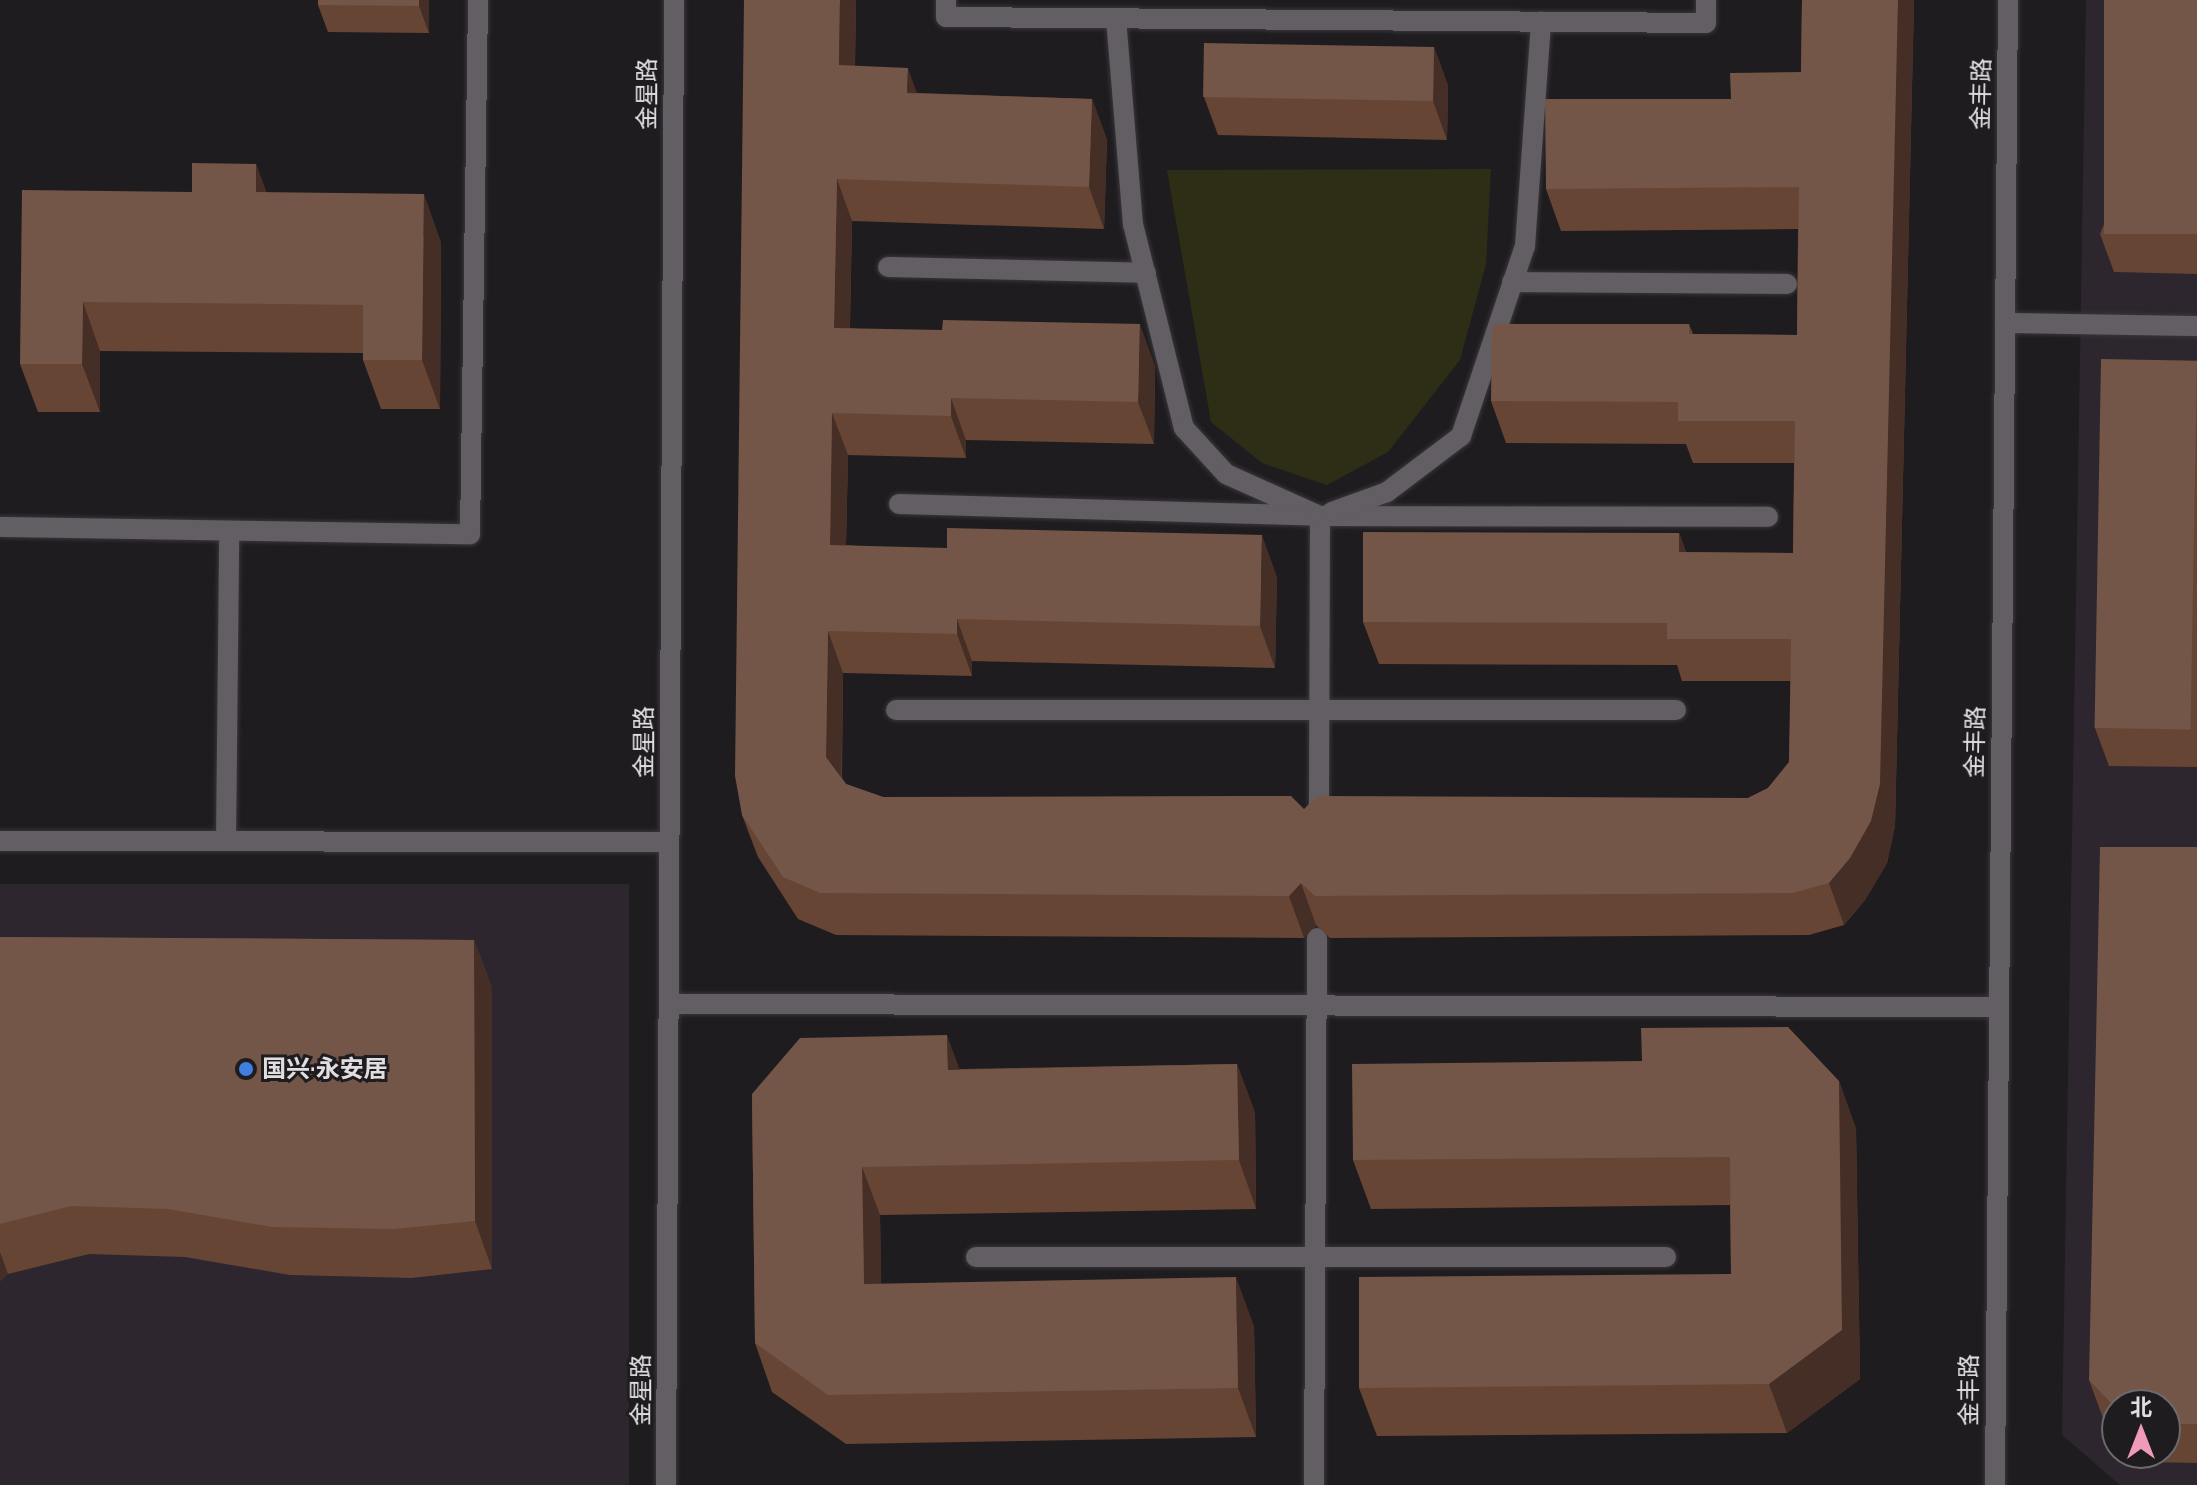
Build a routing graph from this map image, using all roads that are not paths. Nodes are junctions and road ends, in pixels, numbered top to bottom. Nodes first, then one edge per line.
1 (478, 0) edge
2 (674, 0) edge
3 (946, 0) edge
4 (1706, 0) edge
5 (2008, 0) edge
6 (1116, 18) junction
7 (1541, 22) junction
8 (888, 267) dead end
9 (1146, 273) junction
10 (1512, 282) junction
11 (1787, 284) dead end
12 (2005, 323) junction
13 (2197, 326) edge
14 (899, 504) dead end
15 (1320, 516) junction
16 (1768, 517) dead end
17 (0, 527) edge
18 (229, 531) junction
19 (1321, 709) junction
20 (896, 710) dead end
21 (1676, 710) dead end
22 (1319, 838) edge
23 (0, 841) edge
24 (226, 841) junction
25 (669, 842) junction
26 (1317, 938) dead end
27 (669, 1004) junction
28 (1314, 1004) junction
29 (1998, 1007) junction
30 (976, 1257) dead end
31 (1314, 1257) junction
32 (1666, 1257) dead end
33 (666, 1485) edge
34 (1314, 1485) edge
35 (1995, 1485) edge

1 - 18 street
2 - 25 street, 金星路
3 - 6 street
4 - 7 street
5 - 12 street, 金丰路
6 - 7 street
6 - 9 street
7 - 10 street
8 - 9 street
9 - 15 street
10 - 11 street
10 - 15 street
12 - 13 street
12 - 29 street, 金丰路
14 - 15 street
15 - 16 street
15 - 19 street
17 - 18 street
18 - 24 street
19 - 20 street
19 - 21 street
19 - 22 street
23 - 24 street
24 - 25 street
25 - 27 street, 金星路
26 - 28 street
27 - 28 street
27 - 33 street, 金星路
28 - 29 street
28 - 31 street
29 - 35 street, 金丰路
30 - 31 street
31 - 32 street
31 - 34 street

